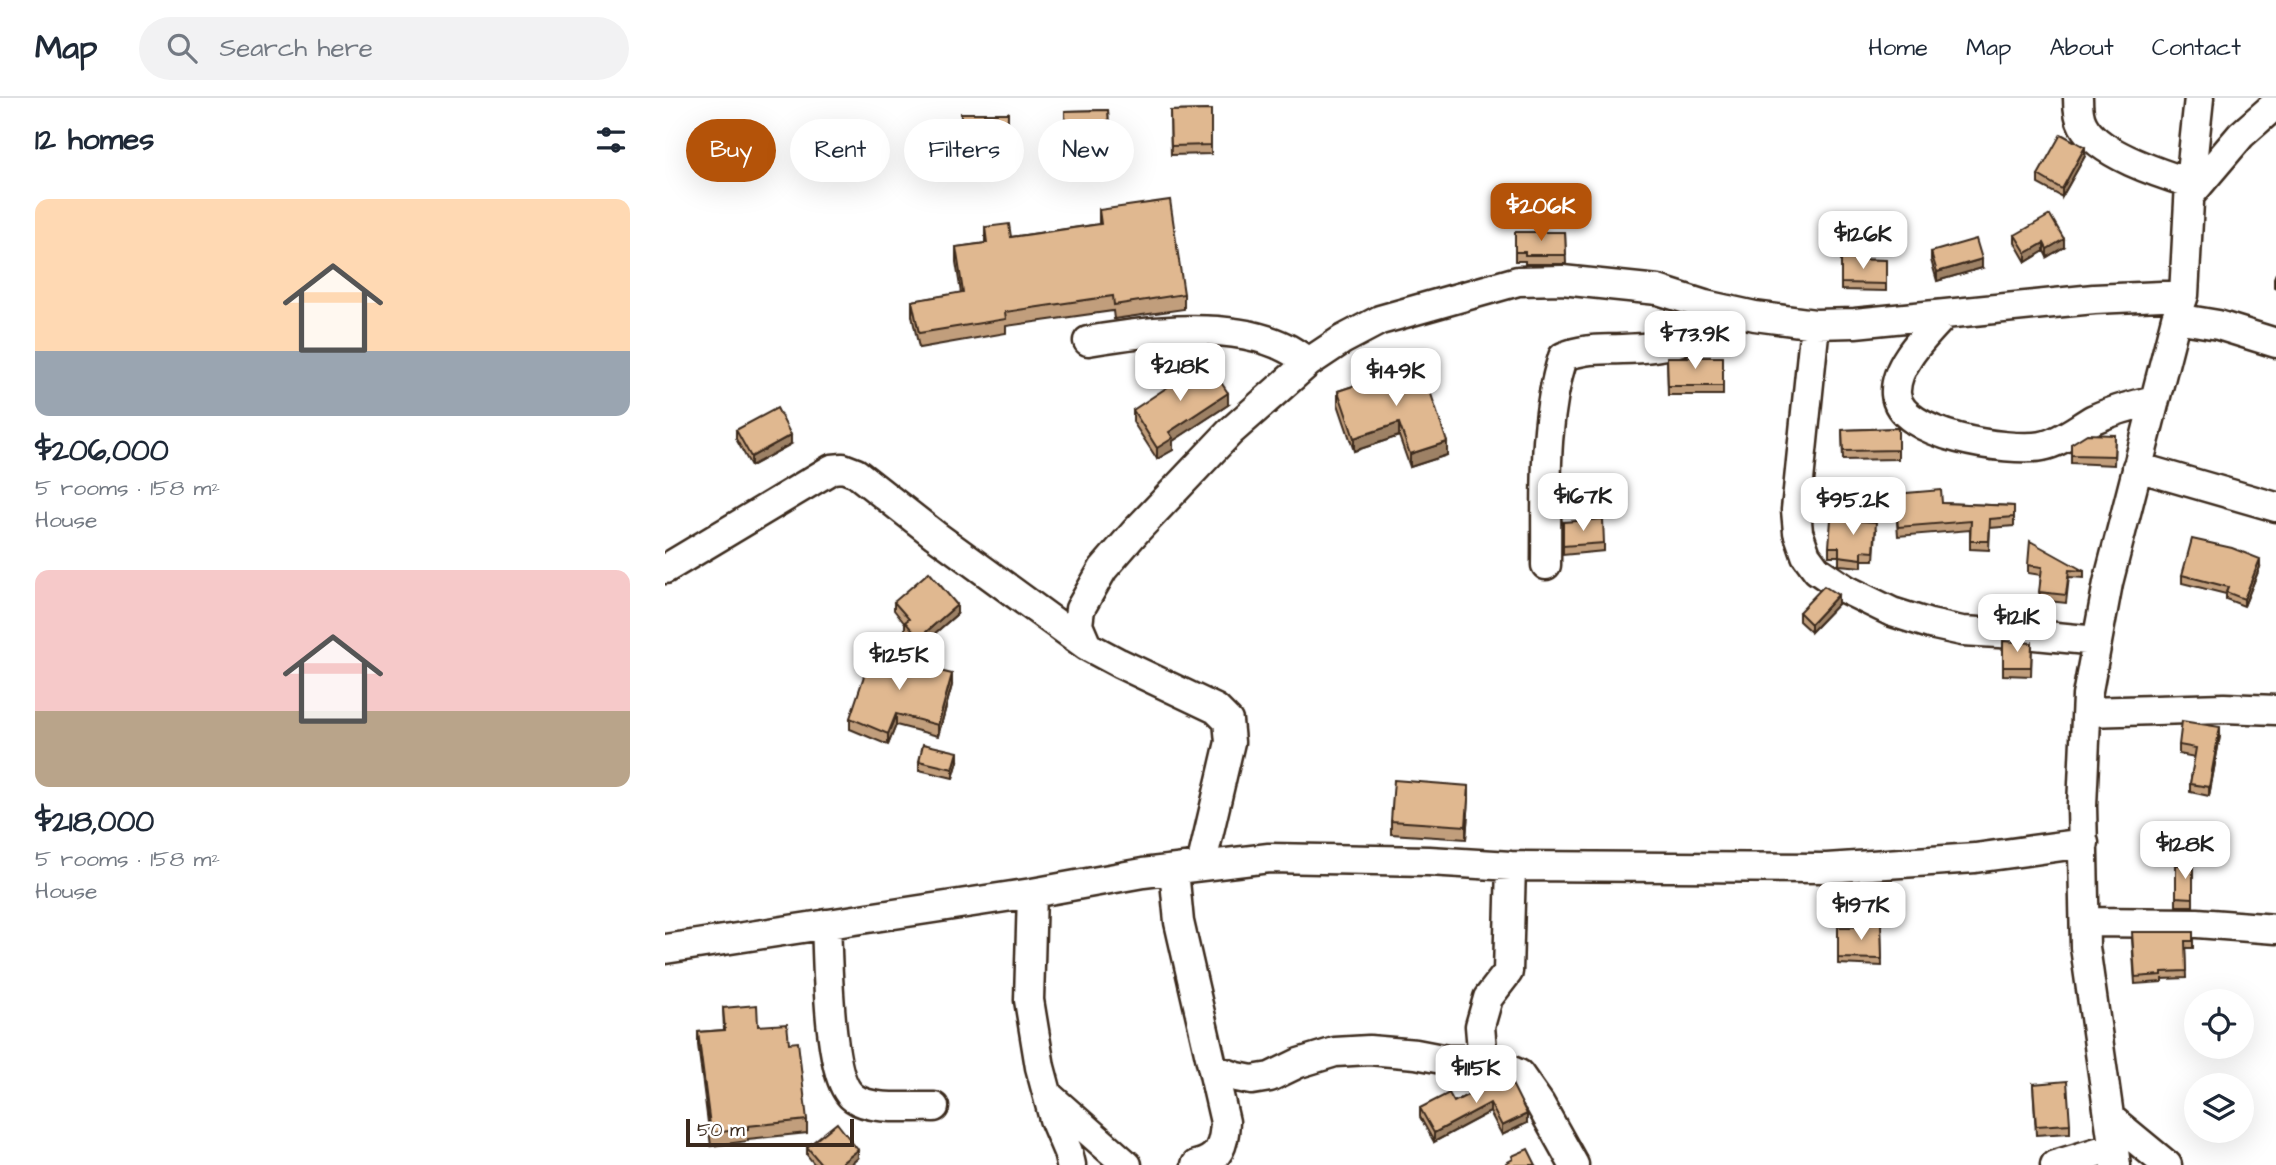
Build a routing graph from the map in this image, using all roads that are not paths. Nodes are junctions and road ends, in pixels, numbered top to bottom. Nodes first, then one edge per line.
1 (2078, 98) edge
2 (2199, 98) edge
3 (2276, 104) edge
4 (2190, 189) junction
5 (2180, 306) junction
6 (1729, 310) junction
7 (1945, 314) junction
8 (1815, 324) junction
9 (1088, 341) dead end
10 (2276, 343) edge
11 (1309, 362) junction
12 (2155, 400) junction
13 (2137, 467) junction
14 (2276, 508) edge
15 (1546, 565) dead end
16 (665, 569) edge
17 (2097, 641) junction
18 (1087, 646) junction
19 (2276, 710) edge
20 (2087, 712) junction
21 (2084, 843) junction
22 (1511, 866) junction
23 (1187, 868) junction
24 (1033, 893) junction
25 (2085, 922) junction
26 (826, 924) junction
27 (2276, 929) edge
28 (665, 949) edge
29 (1483, 1062) junction
30 (1213, 1069) junction
31 (1047, 1094) junction
32 (934, 1107) dead end
33 (2110, 1118) junction
34 (2115, 1156) edge
35 (1071, 1165) edge
36 (1127, 1165) edge
37 (1196, 1165) edge
38 (1574, 1165) edge
39 (2055, 1165) edge
40 (2167, 1165) edge

1 - 4 street
2 - 4 street
3 - 4 street
4 - 5 street
5 - 7 street
5 - 10 street
5 - 12 street
6 - 8 street
6 - 11 street
6 - 15 street
7 - 8 street
7 - 12 street
8 - 17 street
9 - 11 street
11 - 18 street
12 - 13 street
13 - 14 street
13 - 17 street
16 - 18 street
17 - 20 street
18 - 23 street
19 - 20 street
20 - 21 street
21 - 22 street
21 - 25 street
22 - 23 street
22 - 29 street
23 - 24 street
23 - 30 street
24 - 26 street
24 - 31 street
25 - 27 street
25 - 33 street
26 - 28 street
26 - 32 street
29 - 30 street
29 - 38 street
30 - 37 street
31 - 35 street
31 - 36 street
33 - 34 street
33 - 40 street
34 - 39 street

